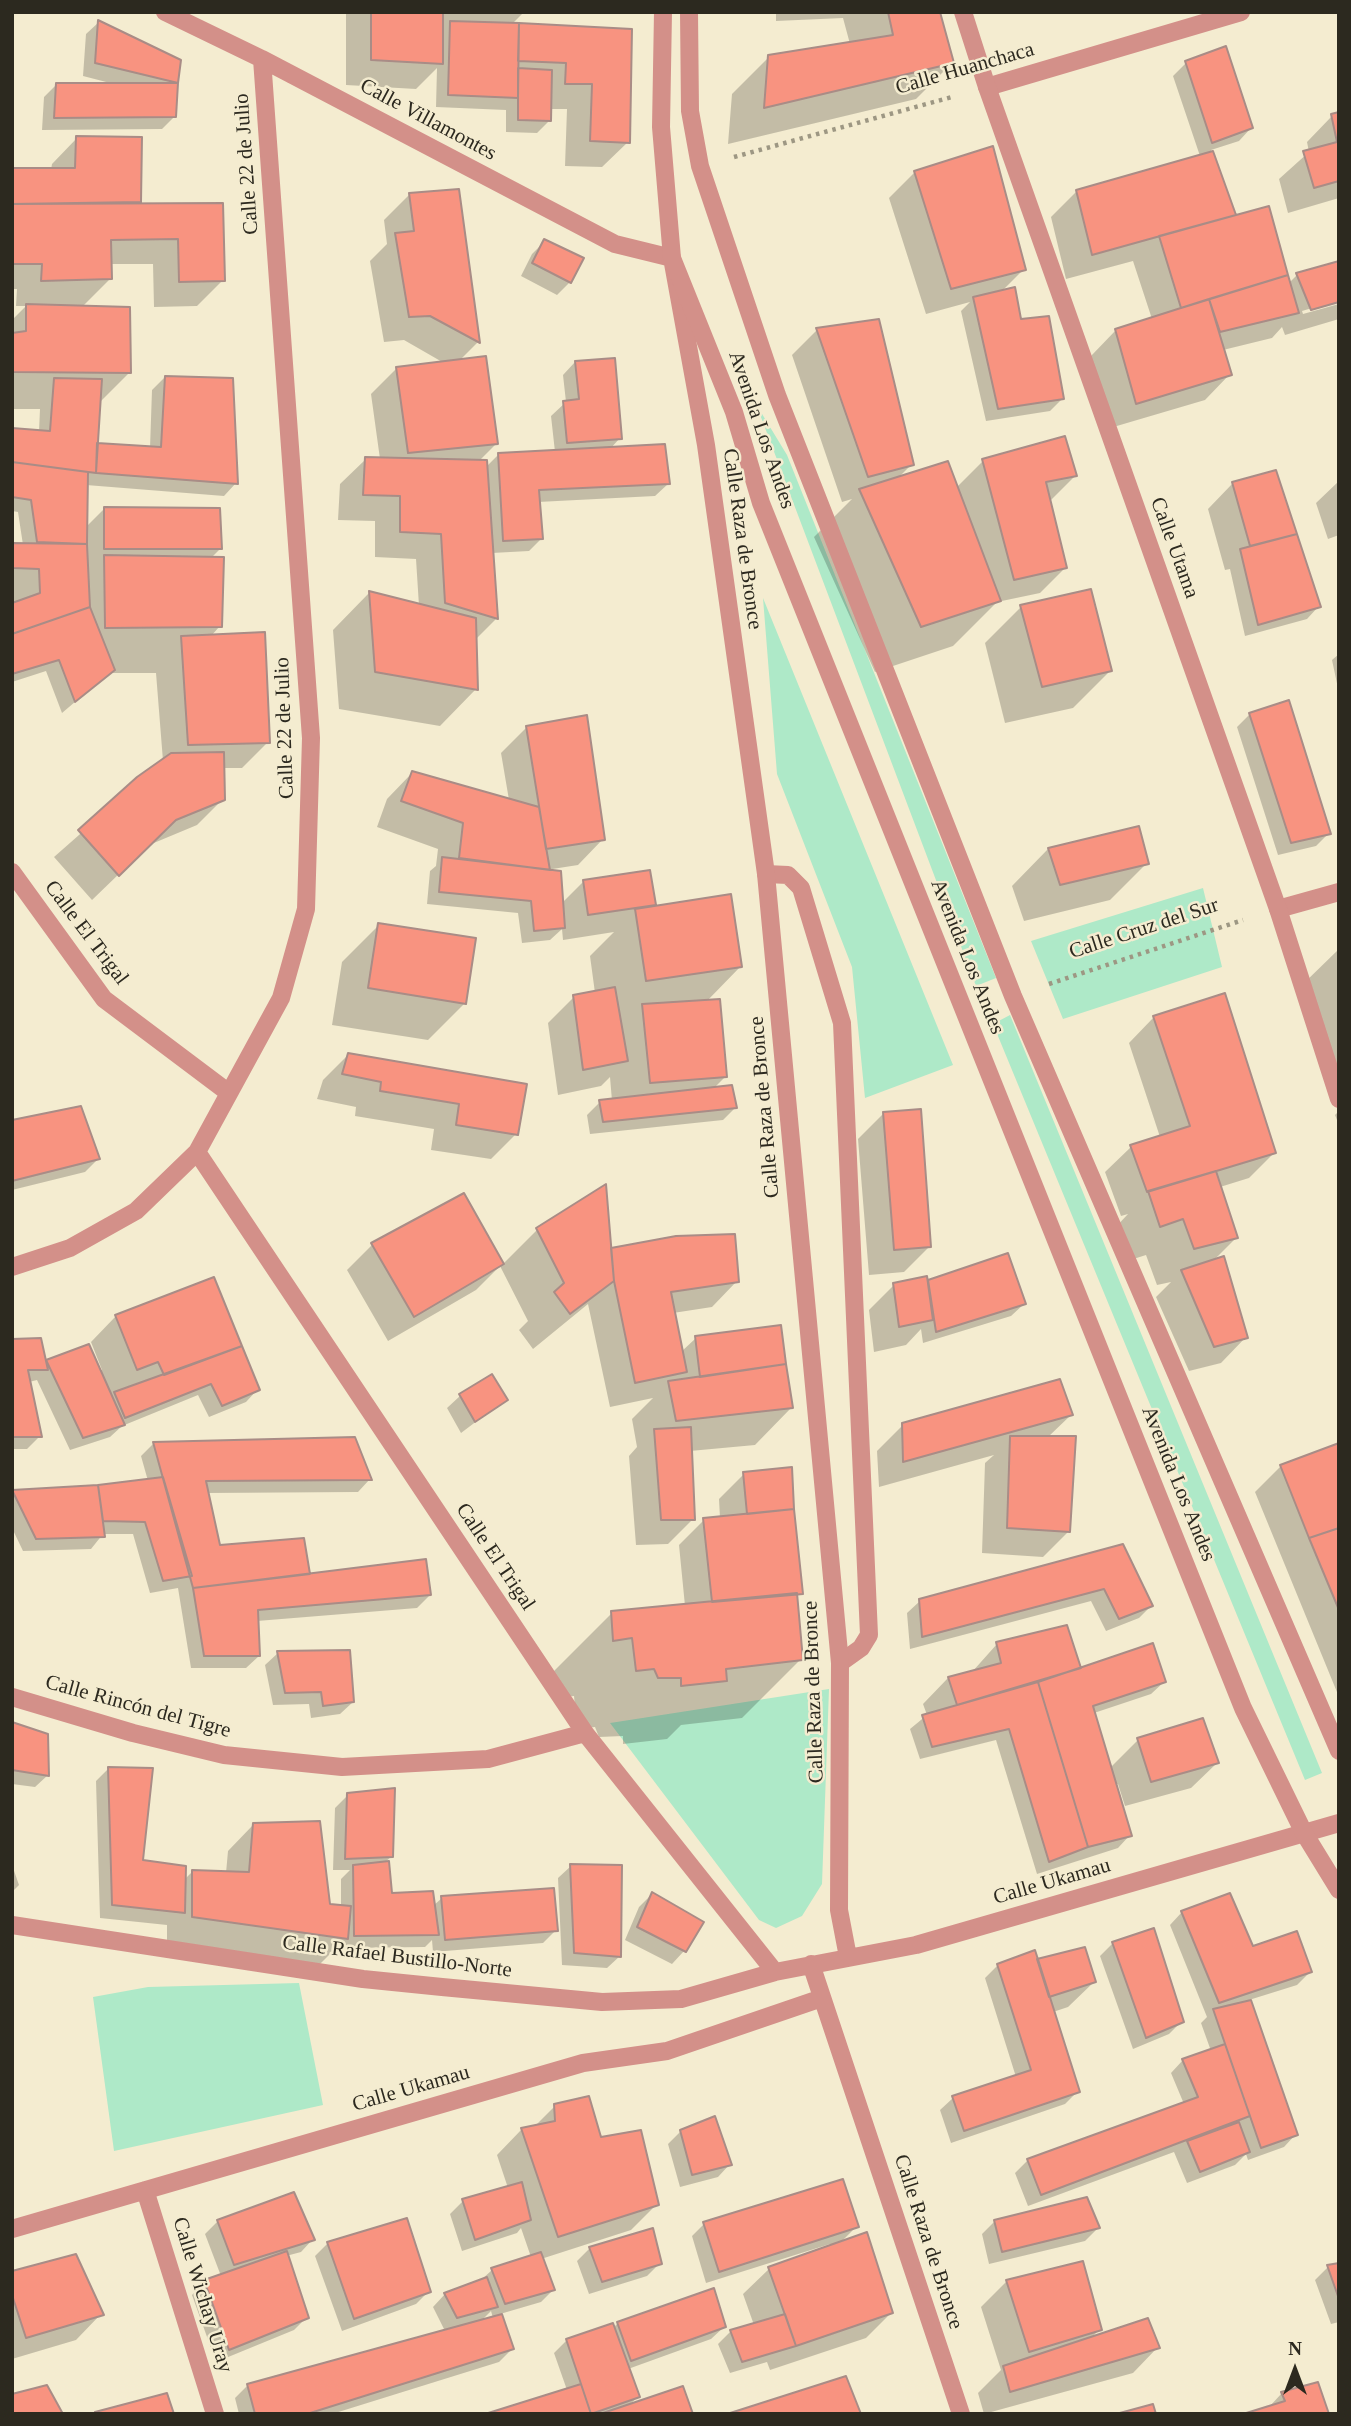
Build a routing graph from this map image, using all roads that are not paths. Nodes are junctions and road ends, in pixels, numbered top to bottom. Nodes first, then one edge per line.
1 (165, 12) edge
2 (663, 12) edge
3 (689, 12) edge
4 (963, 12) edge
5 (1241, 12) edge
6 (192, 18) edge
7 (262, 59) junction
8 (986, 87) junction
9 (672, 258) junction
10 (12, 872) edge
11 (766, 874) junction
12 (1339, 892) edge
13 (1278, 909) junction
14 (229, 1093) junction
15 (1339, 1099) edge
16 (197, 1152) junction
17 (12, 1267) edge
18 (840, 1662) junction
19 (12, 1697) edge
20 (585, 1733) junction
21 (1339, 1751) edge
22 (1339, 1823) edge
23 (1304, 1833) junction
24 (1339, 1890) edge
25 (12, 1925) edge
26 (848, 1957) junction
27 (811, 1964) junction
28 (775, 1972) junction
29 (822, 1998) junction
30 (145, 2190) junction
31 (12, 2229) edge
32 (215, 2414) edge
33 (961, 2414) edge

1 - 6 street, Calle Villamontes
2 - 9 street, Avenida Los Andes
3 - 21 street, Avenida Los Andes
4 - 8 street, Calle Utama
5 - 8 street, Calle Huanchaca
6 - 7 street, Calle Villamontes
7 - 9 street, Calle Villamontes
7 - 14 street, Calle 22 de Julio
8 - 13 street, Calle Utama
9 - 11 street, Calle Raza de Bronce
9 - 23 street, Avenida Los Andes
10 - 14 street, Calle El Trigal
11 - 18 street, Calle Raza de Bronce
11 - 18 street
12 - 13 street
13 - 15 street, Calle Utama
14 - 16 street, Calle 22 de Julio
16 - 17 street, Calle 22 de Julio
16 - 20 street, Calle El Trigal
18 - 26 street, Calle Raza de Bronce
19 - 20 street, Calle Rincón del Tigre
20 - 28 street, Calle El Trigal
22 - 23 street, Calle Ukamau
23 - 24 street, Avenida Los Andes
23 - 26 street, Calle Ukamau
25 - 28 street, Calle Rafael Bustillo-Norte
26 - 27 street, Calle Ukamau
27 - 28 street, Calle Ukamau
27 - 29 street, Calle Raza de Bronce
29 - 30 street, Calle Ukamau
29 - 33 street, Calle Raza de Bronce
30 - 31 street, Calle Ukamau
30 - 32 street, Calle Wichay Uray

